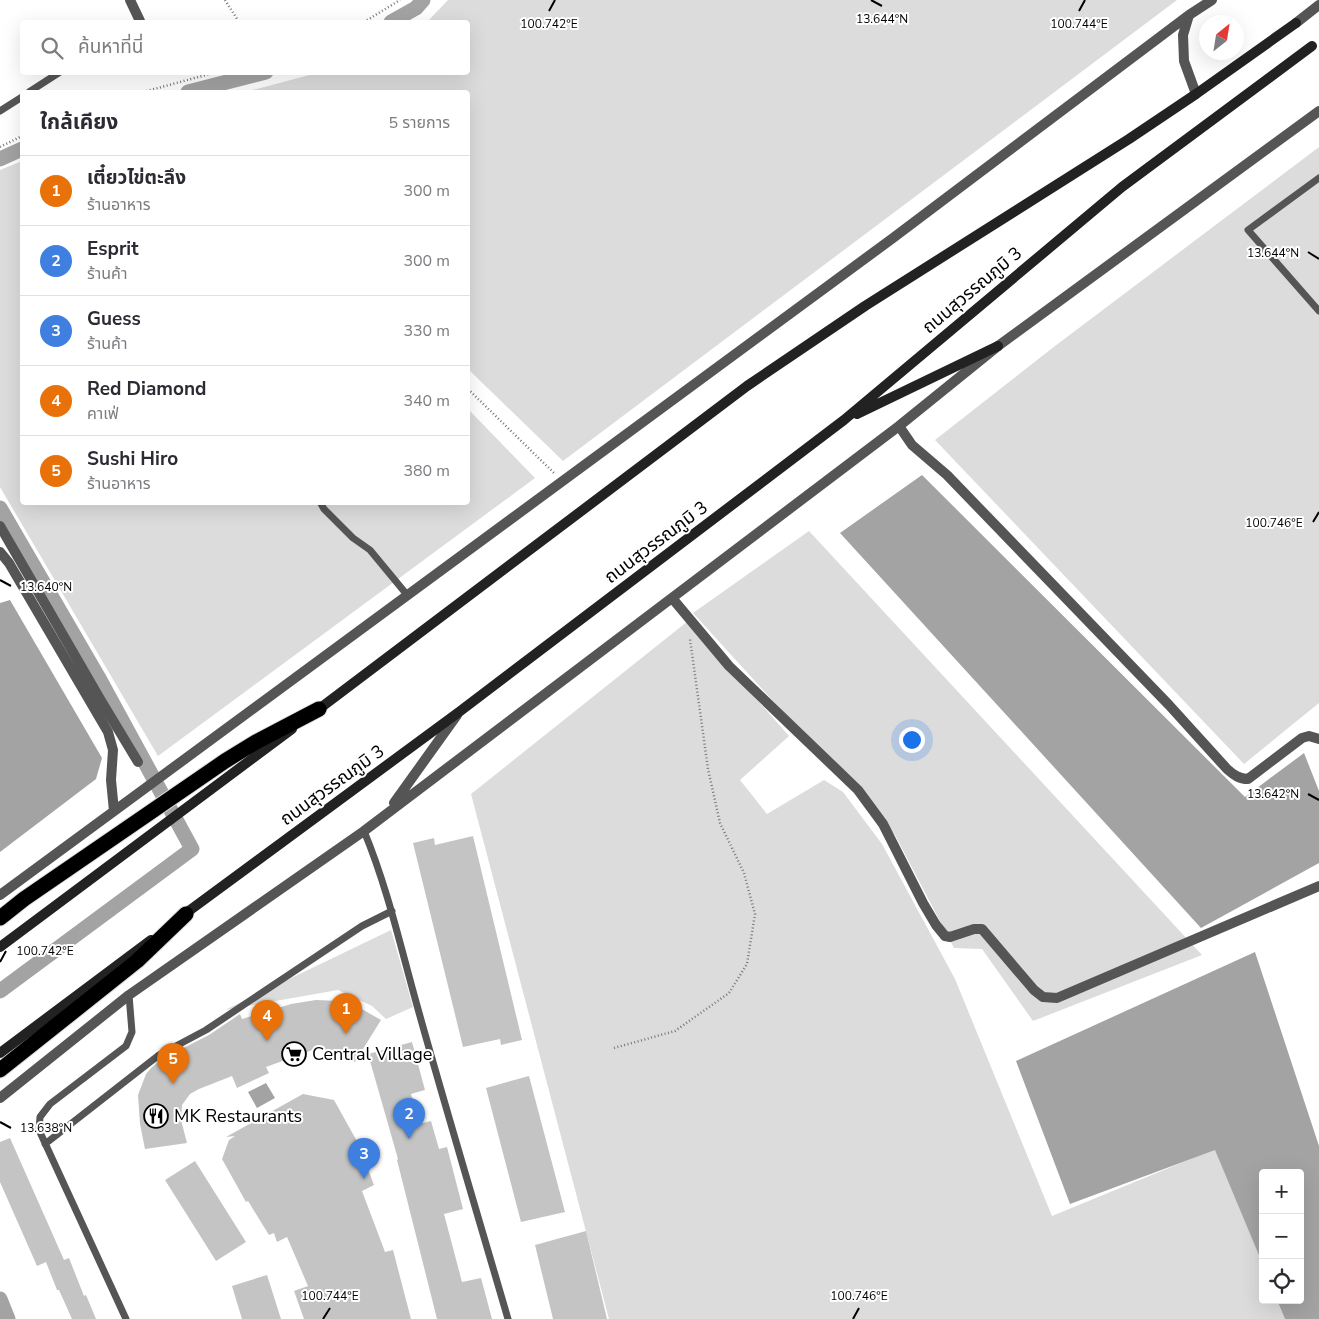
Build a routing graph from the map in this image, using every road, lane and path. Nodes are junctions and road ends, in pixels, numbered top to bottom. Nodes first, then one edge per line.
1 (130, 0) edge
2 (225, 0) edge
3 (400, 0) edge
4 (1212, 0) edge
5 (1319, 5) edge
6 (1189, 15) junction
7 (140, 20) edge
8 (238, 20) edge
9 (367, 20) edge
10 (1296, 23) joint
11 (1316, 44) edge
12 (55, 75) edge
13 (206, 75) edge
14 (32, 90) edge
15 (150, 90) edge
16 (1196, 94) junction
17 (20, 98) edge
18 (0, 111) edge
19 (1319, 111) edge
20 (20, 137) edge
21 (0, 147) edge
22 (1319, 178) edge
23 (1319, 311) edge
24 (998, 346) junction
25 (470, 391) edge
26 (844, 420) junction
27 (899, 426) junction
28 (562, 481) junction
29 (322, 505) edge
30 (0, 526) edge
31 (0, 552) edge
32 (408, 596) junction
33 (672, 598) junction
34 (687, 615) junction
35 (319, 709) junction
36 (459, 712) junction
37 (1319, 739) edge
38 (138, 762) dead end
39 (114, 812) junction
40 (388, 812) junction
41 (364, 831) junction
42 (1319, 886) edge
43 (0, 895) edge
44 (392, 911) junction
45 (186, 914) junction
46 (0, 918) edge
47 (0, 947) edge
48 (129, 995) junction
49 (614, 1048) dead end
50 (0, 1053) edge
51 (0, 1070) edge
52 (0, 1098) edge
53 (45, 1144) junction
54 (126, 1319) edge
55 (508, 1319) edge

1 - 7 street
2 - 8 path
3 - 9 path
4 - 6 street
5 - 10 street, ถนนสุวรรณภูมิ 3
6 - 16 street
6 - 28 street
10 - 16 main road, ถนนสุวรรณภูมิ 3
11 - 26 main road, ถนนสุวรรณภูมิ 3
12 - 14 lane
13 - 15 path
16 - 35 main road, ถนนสุวรรณภูมิ 3
17 - 18 lane
19 - 24 street
20 - 21 path
22 - 23 lane
24 - 26 main road
24 - 27 street
25 - 28 path
26 - 36 main road, ถนนสุวรรณภูมิ 3
27 - 33 street
27 - 37 street
28 - 32 street
29 - 32 lane
30 - 38 street
31 - 39 street
32 - 39 street
33 - 34 street
33 - 40 street
34 - 42 street
34 - 49 path
35 - 46 highway
35 - 47 main road, ถนนสุวรรณภูมิ 3
36 - 40 street
36 - 45 main road, ถนนสุวรรณภูมิ 3
39 - 43 street
40 - 41 street
41 - 44 lane
41 - 48 street
44 - 53 lane
44 - 55 lane
45 - 50 main road, ถนนสุวรรณภูมิ 3
45 - 51 highway
48 - 52 street
48 - 53 lane
53 - 54 lane

